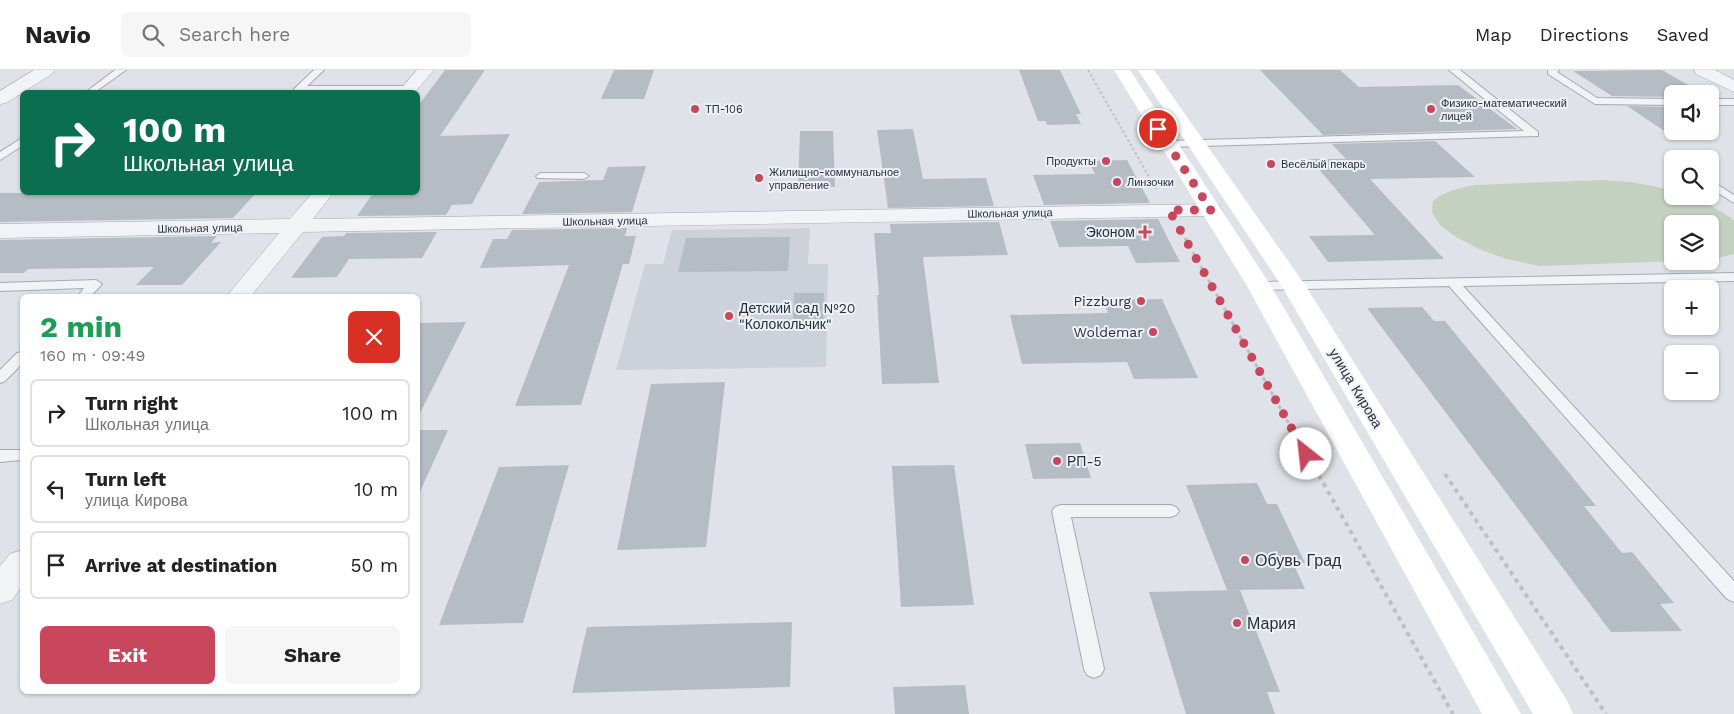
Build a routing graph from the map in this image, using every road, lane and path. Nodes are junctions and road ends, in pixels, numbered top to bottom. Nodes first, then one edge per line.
1 (46, 70) edge
2 (121, 70) edge
3 (319, 70) edge
4 (426, 70) edge
5 (1088, 70) edge
6 (1122, 70) edge
7 (1146, 70) edge
8 (1454, 70) edge
9 (1554, 70) edge
10 (1702, 70) edge
11 (1734, 87) edge
12 (93, 90) edge
13 (298, 90) edge
14 (409, 90) edge
15 (0, 99) edge
16 (1664, 102) edge
17 (1719, 102) edge
18 (1734, 102) edge
19 (20, 142) edge
20 (1196, 143) junction
21 (1167, 144) junction
22 (0, 157) edge
23 (541, 176) dead end
24 (584, 176) dead end
25 (1719, 190) edge
26 (322, 195) edge
27 (1734, 200) edge
28 (1169, 210) junction
29 (1211, 210) junction
30 (296, 227) junction
31 (0, 231) edge
32 (1734, 277) edge
33 (1452, 283) junction
34 (1293, 285) junction
35 (1259, 286) junction
36 (0, 287) edge
37 (86, 294) edge
38 (242, 294) edge
39 (20, 358) edge
40 (0, 378) edge
41 (20, 455) edge
42 (0, 456) edge
43 (1170, 510) dead end
44 (20, 565) edge
45 (0, 590) edge
46 (1734, 594) edge
47 (1094, 669) dead end
48 (1453, 714) edge
49 (1502, 714) edge
50 (1554, 714) edge

1 - 15 street
2 - 12 lane
3 - 13 lane
4 - 14 street
5 - 28 path
6 - 21 main road
7 - 20 main road, улица Кирова
8 - 20 lane
9 - 16 lane
10 - 11 street
17 - 18 lane
19 - 22 lane
20 - 21 lane
20 - 34 main road, улица Кирова
21 - 29 main road
23 - 24 lane
25 - 27 lane
26 - 30 street
28 - 29 street, Школьная улица
28 - 30 street, Школьная улица
28 - 48 path
29 - 35 main road
30 - 31 street, Школьная улица
30 - 38 street
32 - 33 lane
33 - 34 lane
33 - 46 lane
34 - 35 lane
34 - 50 main road, улица Кирова
35 - 49 main road
36 - 37 lane
39 - 40 lane
41 - 42 lane
43 - 47 lane
44 - 45 street

